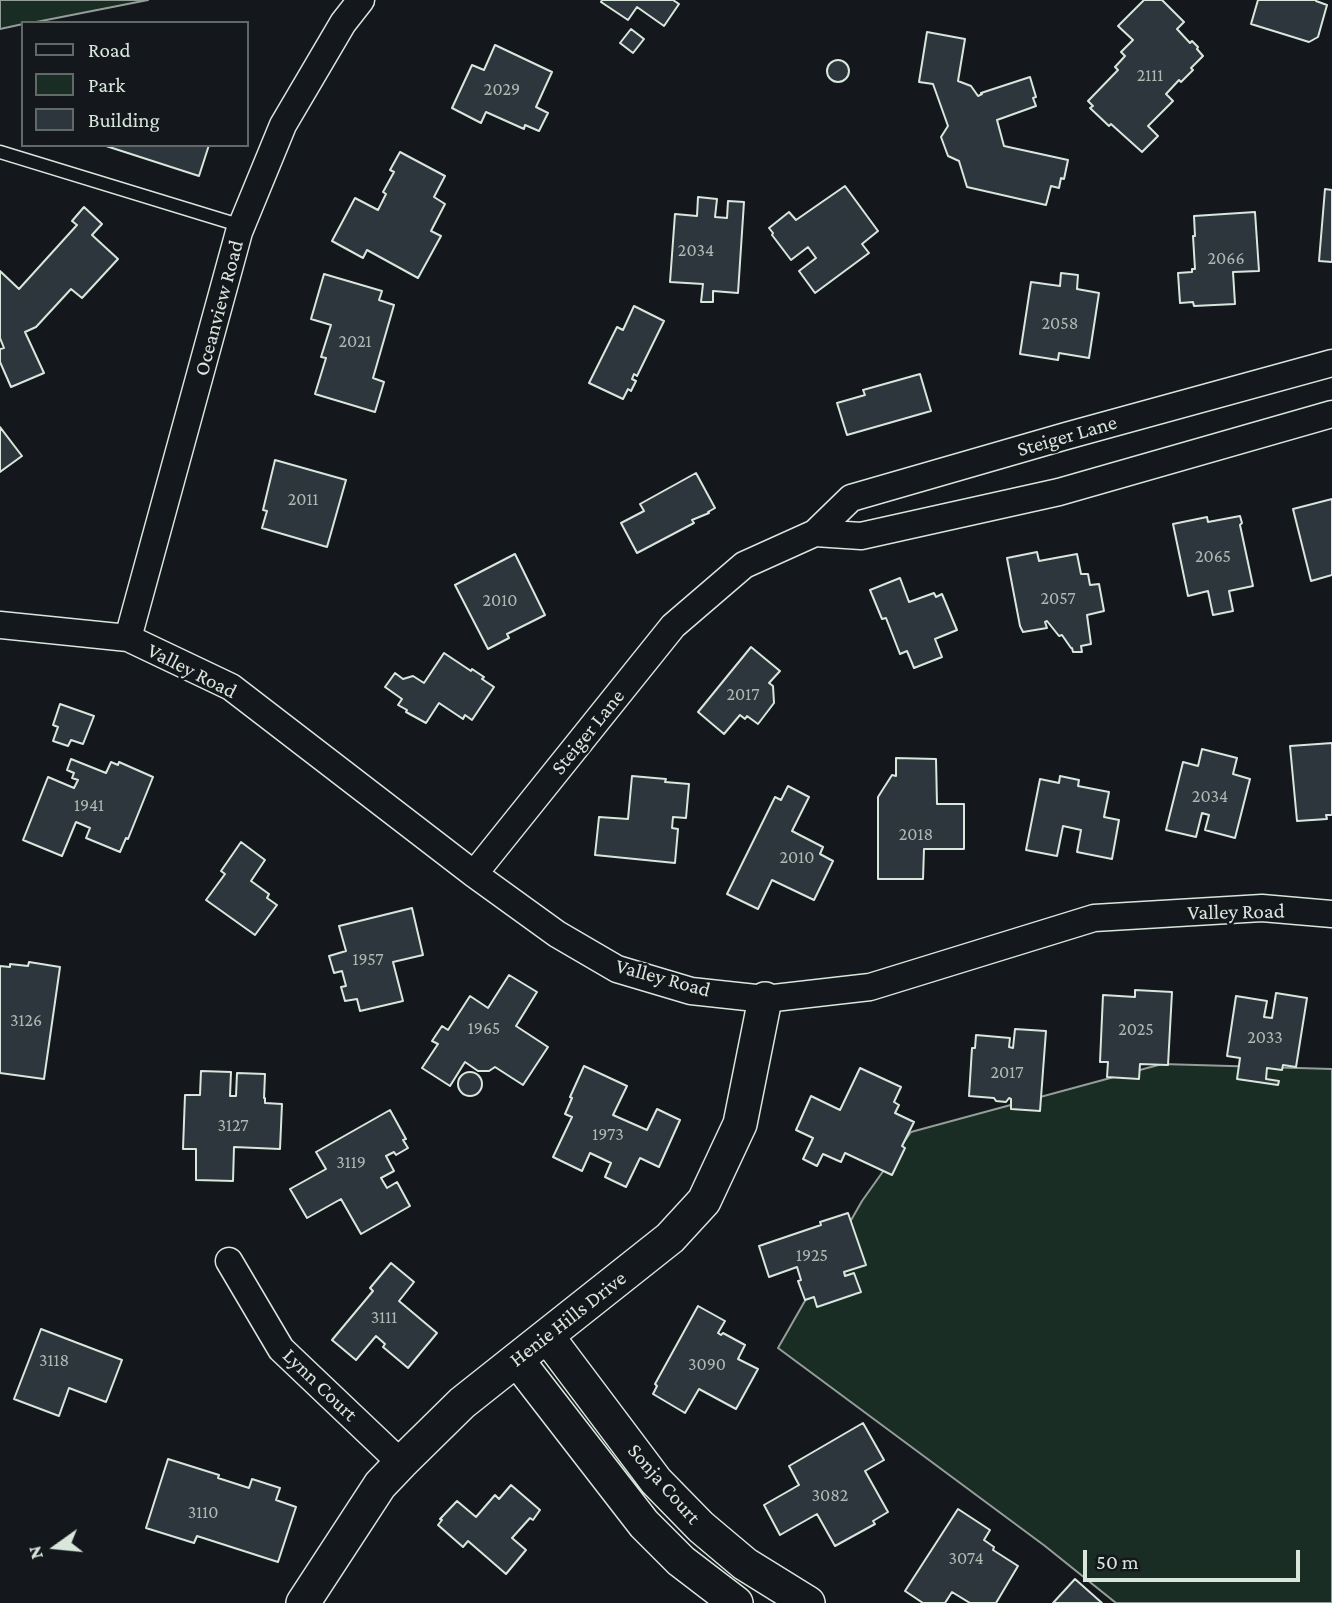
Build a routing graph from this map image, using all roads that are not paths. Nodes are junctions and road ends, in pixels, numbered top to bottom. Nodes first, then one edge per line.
1 (361, 0) edge
2 (0, 152) edge
3 (242, 226) junction
4 (1332, 363) edge
5 (1332, 414) edge
6 (815, 533) junction
7 (0, 625) edge
8 (128, 638) junction
9 (474, 874) junction
10 (1332, 914) edge
11 (765, 999) junction
12 (229, 1261) dead end
13 (547, 1336) junction
14 (517, 1360) junction
15 (401, 1463) junction
16 (303, 1603) edge
17 (736, 1603) edge
18 (808, 1603) edge

1 - 3 street, Oceanview Road
2 - 3 lane
3 - 8 street, Oceanview Road
4 - 6 street, Steiger Lane
5 - 6 street, Steiger Lane
6 - 9 street, Steiger Lane
7 - 8 street, Valley Road
8 - 9 street, Valley Road
9 - 11 street, Valley Road
10 - 11 street, Valley Road
11 - 13 street, Henie Hills Drive
12 - 15 street, Lynn Court
13 - 14 street, Henie Hills Drive
13 - 18 street, Sonja Court
14 - 15 street, Henie Hills Drive
14 - 17 street, Sonja Court
15 - 16 street, Henie Hills Drive

